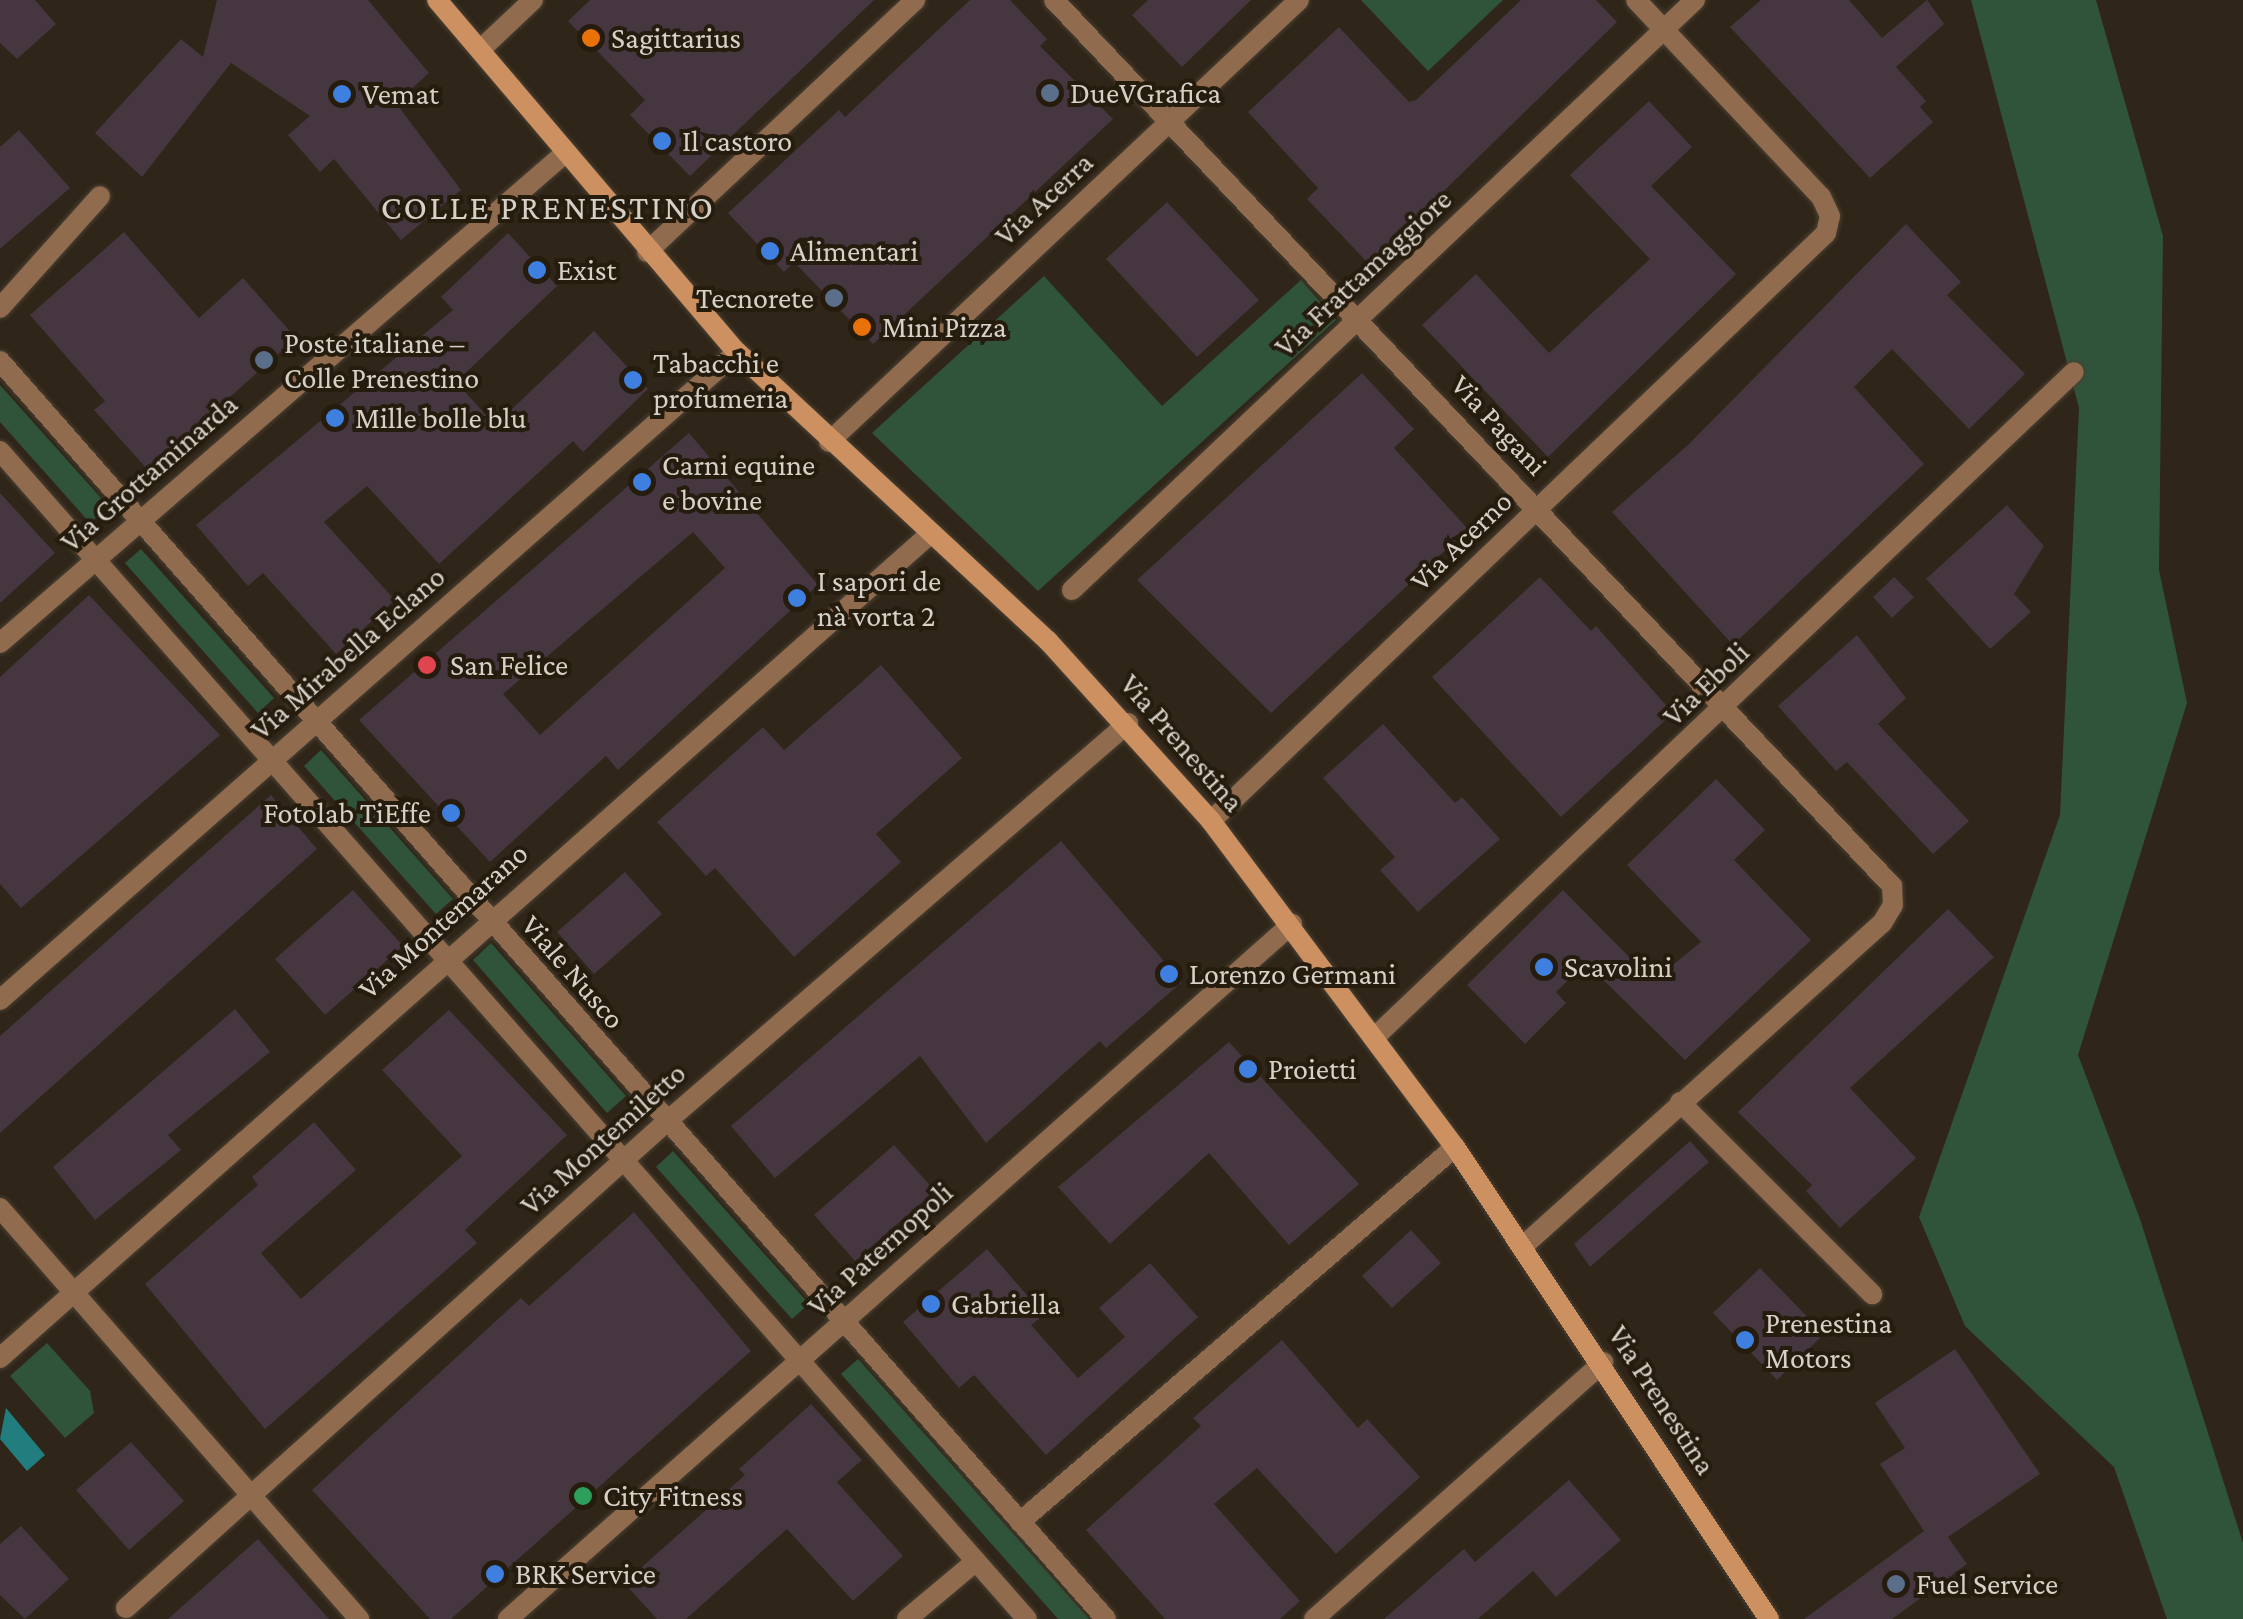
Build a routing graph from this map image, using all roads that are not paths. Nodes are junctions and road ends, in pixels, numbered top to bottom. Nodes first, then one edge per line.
1 (437, 0) edge
2 (533, 0) edge
3 (915, 0) edge
4 (1054, 0) edge
5 (1299, 0) edge
6 (1636, 0) edge
7 (1696, 0) edge
8 (1664, 30) junction
9 (480, 50) junction
10 (1170, 122) junction
11 (565, 153) junction
12 (100, 196) dead end
13 (647, 252) junction
14 (0, 308) edge
15 (1358, 320) junction
16 (736, 352) junction
17 (0, 361) edge
18 (2074, 372) dead end
19 (829, 442) junction
20 (0, 451) edge
21 (1537, 510) junction
22 (138, 522) junction
23 (930, 534) junction
24 (96, 560) junction
25 (1072, 590) dead end
26 (0, 643) edge
27 (1726, 707) junction
28 (314, 722) junction
29 (1128, 724) junction
30 (271, 761) junction
31 (1211, 821) junction
32 (488, 920) junction
33 (1292, 924) junction
34 (447, 957) junction
35 (0, 1000) edge
36 (1376, 1036) junction
37 (1680, 1102) junction
38 (664, 1124) junction
39 (1456, 1147) junction
40 (624, 1160) junction
41 (0, 1208) edge
42 (1524, 1245) junction
43 (74, 1293) junction
44 (1872, 1294) dead end
45 (842, 1322) junction
46 (0, 1358) edge
47 (799, 1361) junction
48 (1603, 1362) junction
49 (249, 1494) junction
50 (1020, 1522) junction
51 (976, 1561) junction
52 (126, 1608) dead end
53 (360, 1619) edge
54 (508, 1619) edge
55 (907, 1619) edge
56 (1027, 1619) edge
57 (1106, 1619) edge
58 (1314, 1619) edge
59 (1770, 1619) edge

1 - 9 main road, Via Prenestina
2 - 9 street
3 - 13 street
4 - 10 street, Via Pagani
5 - 10 street, Via Acerra
6 - 8 street
7 - 8 street, Via Frattamaggiore
8 - 15 street, Via Frattamaggiore
8 - 21 street, Via Acerno
9 - 11 main road, Via Prenestina
10 - 15 street, Via Pagani
10 - 19 street, Via Acerra
11 - 13 main road, Via Prenestina
11 - 22 street, Via Grottaminarda
12 - 14 street
13 - 16 main road, Via Prenestina
15 - 21 street, Via Pagani
15 - 25 street, Via Frattamaggiore
16 - 19 main road, Via Prenestina
16 - 28 street, Via Mirabella Eclano
17 - 22 street, Viale Nusco
18 - 27 street, Via Eboli
19 - 23 main road, Via Prenestina
20 - 24 street
21 - 27 street, Via Pagani
21 - 31 street, Via Acerno
22 - 24 street, Via Grottaminarda
22 - 28 street, Viale Nusco
23 - 29 main road, Via Prenestina
23 - 32 street, Via Montemarano
24 - 26 street, Via Grottaminarda
24 - 30 street
27 - 36 street, Via Eboli
27 - 37 street, Via Pagani
28 - 30 street, Via Mirabella Eclano
28 - 32 street, Viale Nusco
29 - 31 main road, Via Prenestina
29 - 38 street, Via Montemiletto
30 - 34 street
30 - 35 street, Via Mirabella Eclano
31 - 33 main road, Via Prenestina
32 - 34 street, Via Montemarano
32 - 38 street, Viale Nusco
33 - 36 main road, Via Prenestina
33 - 45 street, Via Paternopoli
34 - 40 street
34 - 43 street, Via Montemarano
36 - 39 main road, Via Prenestina
37 - 42 street
37 - 44 street
38 - 40 street, Via Montemiletto
38 - 45 street, Viale Nusco
39 - 42 main road, Via Prenestina
39 - 50 street
40 - 47 street
40 - 49 street, Via Montemiletto
41 - 43 street
42 - 48 main road, Via Prenestina
43 - 46 street, Via Montemarano
43 - 49 street
45 - 47 street, Via Paternopoli
45 - 50 street, Viale Nusco
47 - 51 street
47 - 54 street, Via Paternopoli
48 - 58 street
48 - 59 main road, Via Prenestina
49 - 52 street, Via Montemiletto
49 - 53 street
50 - 57 street, Viale Nusco
51 - 55 street
51 - 56 street

